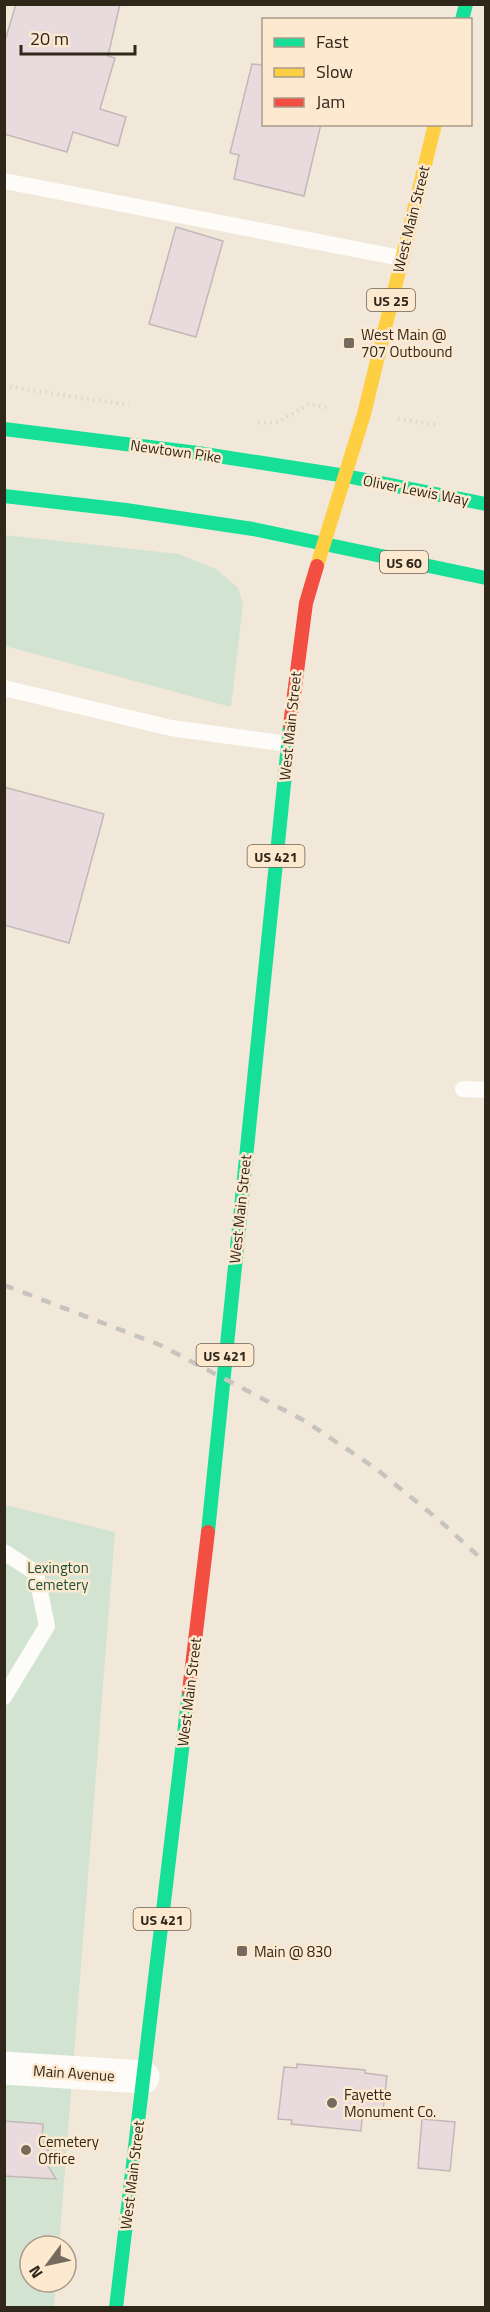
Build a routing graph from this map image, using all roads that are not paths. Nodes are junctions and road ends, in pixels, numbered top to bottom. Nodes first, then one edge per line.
1 (434, 126) edge
2 (4, 181) edge
3 (401, 258) junction
4 (4, 429) edge
5 (346, 476) junction
6 (4, 496) edge
7 (486, 504) edge
8 (323, 542) junction
9 (486, 578) edge
10 (4, 688) edge
11 (288, 744) junction
12 (463, 1089) dead end
13 (486, 1090) edge
14 (4, 1552) edge
15 (4, 1697) edge
16 (4, 2068) edge
17 (143, 2077) junction
18 (116, 2307) edge

1 - 3 main road, West Main Street / US 25
2 - 3 lane
3 - 5 main road, West Main Street / US 25
4 - 5 main road, Newtown Pike
5 - 7 main road, Oliver Lewis Way
5 - 8 main road, West Main Street / US 25
6 - 8 main road
8 - 9 main road, US 60
8 - 11 main road, West Main Street / US 421
10 - 11 lane
11 - 17 main road, West Main Street / US 421
12 - 13 lane
14 - 15 lane
16 - 17 street, Main Avenue
17 - 18 main road, West Main Street / US 421

